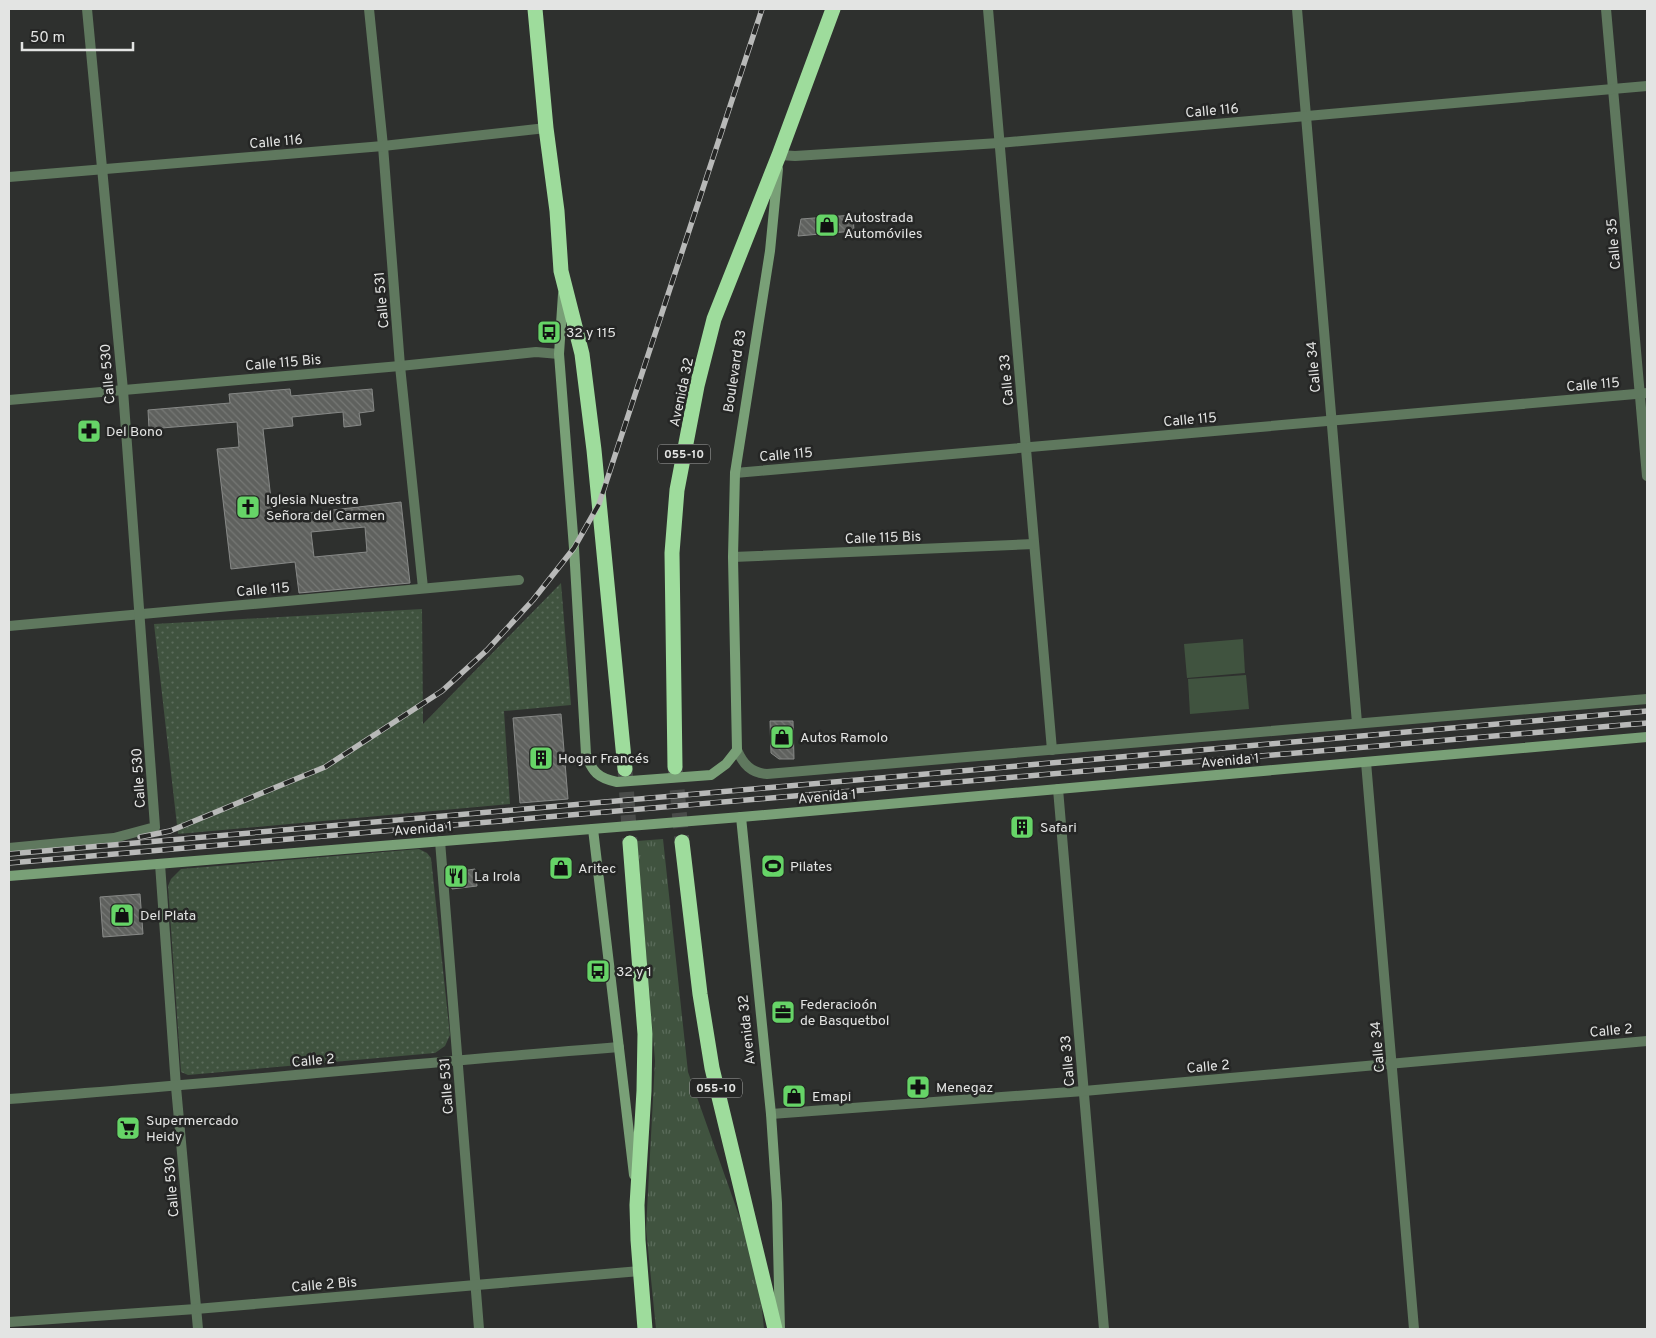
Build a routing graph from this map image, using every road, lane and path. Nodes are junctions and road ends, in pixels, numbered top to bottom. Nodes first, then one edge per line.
1 (87, 9) edge
2 (369, 9) edge
3 (535, 9) edge
4 (833, 9) edge
5 (988, 9) edge
6 (1297, 9) edge
7 (1606, 9) edge
8 (1647, 86) edge
9 (1612, 88) junction
10 (1306, 115) junction
11 (546, 128) junction
12 (999, 142) junction
13 (383, 146) junction
14 (779, 156) junction
15 (102, 169) junction
16 (9, 177) edge
17 (564, 283) junction
18 (559, 354) junction
19 (400, 366) junction
20 (123, 390) junction
21 (1644, 393) edge
22 (9, 400) edge
23 (1331, 420) junction
24 (1026, 447) junction
25 (735, 472) junction
26 (1647, 476) edge
27 (1034, 544) junction
28 (733, 557) junction
29 (519, 580) dead end
30 (423, 588) junction
31 (138, 614) junction
32 (9, 626) edge
33 (1647, 699) edge
34 (1356, 724) junction
35 (1647, 737) edge
36 (737, 750) junction
37 (1052, 750) junction
38 (1366, 762) junction
39 (675, 767) tunnel mouth
40 (625, 769) tunnel mouth
41 (1058, 790) junction
42 (741, 817) junction
43 (592, 829) junction
44 (440, 841) junction
45 (682, 842) tunnel mouth
46 (630, 843) tunnel mouth
47 (9, 848) edge
48 (160, 864) junction
49 (9, 876) edge
50 (1647, 1041) edge
51 (619, 1047) junction
52 (458, 1060) junction
53 (1392, 1064) junction
54 (176, 1087) junction
55 (1084, 1091) junction
56 (9, 1098) edge
57 (770, 1114) junction
58 (637, 1205) junction
59 (640, 1271) junction
60 (475, 1284) junction
61 (196, 1309) junction
62 (9, 1322) edge
63 (198, 1329) edge
64 (479, 1329) edge
65 (645, 1329) edge
66 (775, 1329) edge
67 (780, 1329) edge
68 (1104, 1329) edge
69 (1414, 1329) edge

1 - 15 street, Calle 530
2 - 13 street, Calle 531
3 - 11 highway
4 - 14 highway, Boulevard 83 / 055-10
5 - 12 street, Calle 33
6 - 10 street, Calle 34
7 - 9 street, Calle 35
8 - 9 street, Calle 116
9 - 10 street, Calle 116
9 - 21 street, Calle 35
10 - 12 street, Calle 116
10 - 23 street, Calle 34
11 - 13 street, Calle 116
11 - 17 highway
12 - 14 street, Calle 116
12 - 24 street, Calle 33
13 - 15 street, Calle 116
13 - 19 street, Calle 531
14 - 25 street, Boulevard 83
14 - 39 highway, Avenida 32 / 055-10
15 - 16 street, Calle 116
15 - 20 street, Calle 530
17 - 18 street
17 - 40 highway
18 - 19 street, Calle 115 Bis
18 - 36 street
19 - 20 street, Calle 115 Bis
19 - 30 street, Calle 531
20 - 22 street, Calle 115 Bis
20 - 31 street, Calle 530
21 - 23 street, Calle 115
21 - 26 street, Calle 35
23 - 24 street, Calle 115
23 - 34 street, Calle 34
24 - 25 street, Calle 115
24 - 27 street, Calle 33
25 - 28 street, Boulevard 83
27 - 28 street, Calle 115 Bis
27 - 37 street, Calle 33
28 - 36 street, Boulevard 83
29 - 30 street, Calle 115
30 - 31 street, Calle 115
31 - 32 street, Calle 115
31 - 47 street, Calle 530
33 - 34 street, Avenida 1
34 - 37 street, Avenida 1
35 - 38 street, Avenida 1
36 - 37 street, Avenida 1
38 - 41 street, Avenida 1
38 - 53 street, Calle 34
41 - 42 street, Avenida 1
41 - 55 street, Calle 33
42 - 43 street, Avenida 1
42 - 57 street, Avenida 32
43 - 44 street, Avenida 1
43 - 51 street
44 - 48 street, Avenida 1
44 - 52 street, Calle 531
45 - 66 highway, 055-10
46 - 58 highway
48 - 49 street, Avenida 1
48 - 54 street, Calle 530
50 - 53 street, Calle 2
51 - 52 street, Calle 2
51 - 58 street
52 - 54 street, Calle 2
52 - 60 street, Calle 531
53 - 55 street, Calle 2
53 - 69 street, Calle 34
54 - 56 street, Calle 2
54 - 61 street, Calle 530
55 - 57 street, Calle 2
55 - 68 street, Calle 33
57 - 67 street, Avenida 32
58 - 59 highway
59 - 60 street, Calle 2 Bis
59 - 65 highway
60 - 61 street, Calle 2 Bis
60 - 64 street, Calle 531
61 - 62 street, Calle 2 Bis
61 - 63 street, Calle 530

